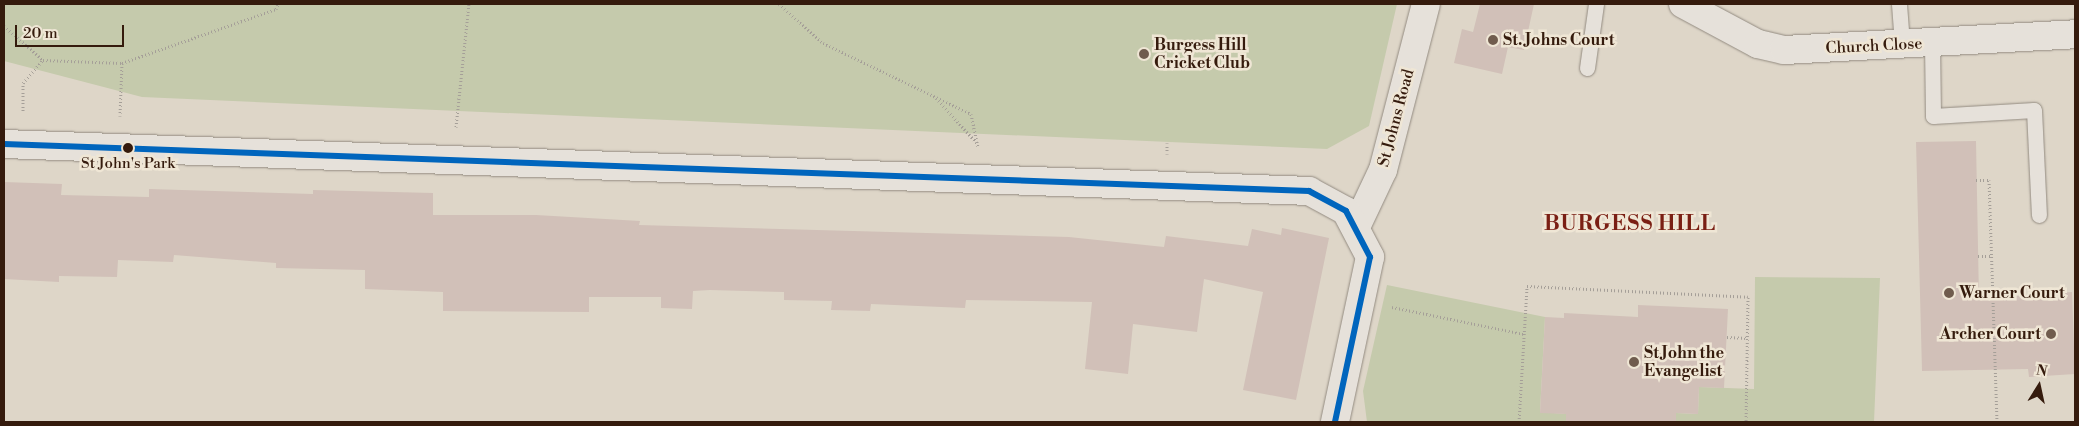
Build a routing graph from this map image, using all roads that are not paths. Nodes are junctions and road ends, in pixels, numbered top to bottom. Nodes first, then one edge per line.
1 (1426, 4) edge
2 (1596, 4) edge
3 (1683, 4) edge
4 (1899, 4) edge
5 (2075, 34) edge
6 (1932, 43) junction
7 (1902, 44) junction
8 (1587, 68) dead end
9 (13, 144) edge
10 (2039, 215) dead end
11 (1356, 227) junction
12 (1335, 422) edge

1 - 11 street, St Johns Road
2 - 8 lane
3 - 7 street, Church Close
4 - 7 lane
5 - 6 street, Church Close
6 - 7 street, Church Close
6 - 10 lane
9 - 11 street
11 - 12 street

